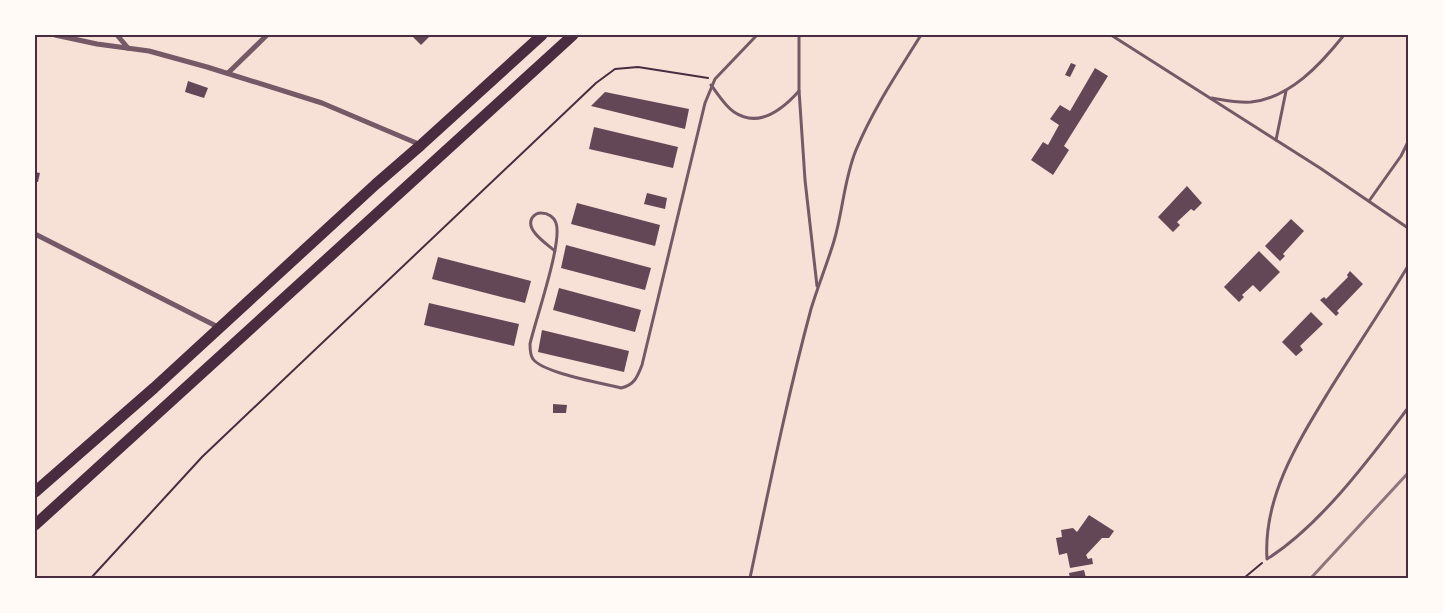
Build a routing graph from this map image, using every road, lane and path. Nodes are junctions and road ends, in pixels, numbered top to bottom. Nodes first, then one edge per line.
1 (54, 35) edge
2 (117, 35) edge
3 (267, 35) edge
4 (542, 35) edge
5 (573, 35) edge
6 (757, 35) edge
7 (799, 35) edge
8 (922, 35) edge
9 (1111, 35) edge
10 (1344, 35) edge
11 (128, 48) junction
12 (228, 73) junction
13 (715, 79) junction
14 (711, 84) junction
15 (800, 90) junction
16 (1286, 90) junction
17 (1209, 98) junction
18 (1276, 140) junction
19 (1408, 142) edge
20 (421, 145) junction
21 (1369, 201) junction
22 (1408, 228) edge
23 (35, 234) edge
24 (554, 251) junction
25 (1408, 266) edge
26 (817, 290) junction
27 (220, 328) junction
28 (1408, 408) edge
29 (35, 492) edge
30 (35, 525) edge
31 (1267, 559) junction
32 (91, 578) edge
33 (750, 578) edge
34 (1244, 578) edge

1 - 11 street
2 - 11 street
3 - 12 street
4 - 20 highway
5 - 30 highway
6 - 13 lane
7 - 15 lane
8 - 26 lane
9 - 17 lane
10 - 16 lane
11 - 12 street
12 - 20 street
13 - 14 lane
13 - 32 path
14 - 15 lane
14 - 24 lane
15 - 26 lane
16 - 17 lane
16 - 18 lane
17 - 18 lane
18 - 21 lane
19 - 21 lane
20 - 27 highway
21 - 22 lane
23 - 27 street
24 - 24 lane
25 - 31 lane
26 - 33 lane
27 - 29 highway
28 - 31 lane
31 - 34 path

